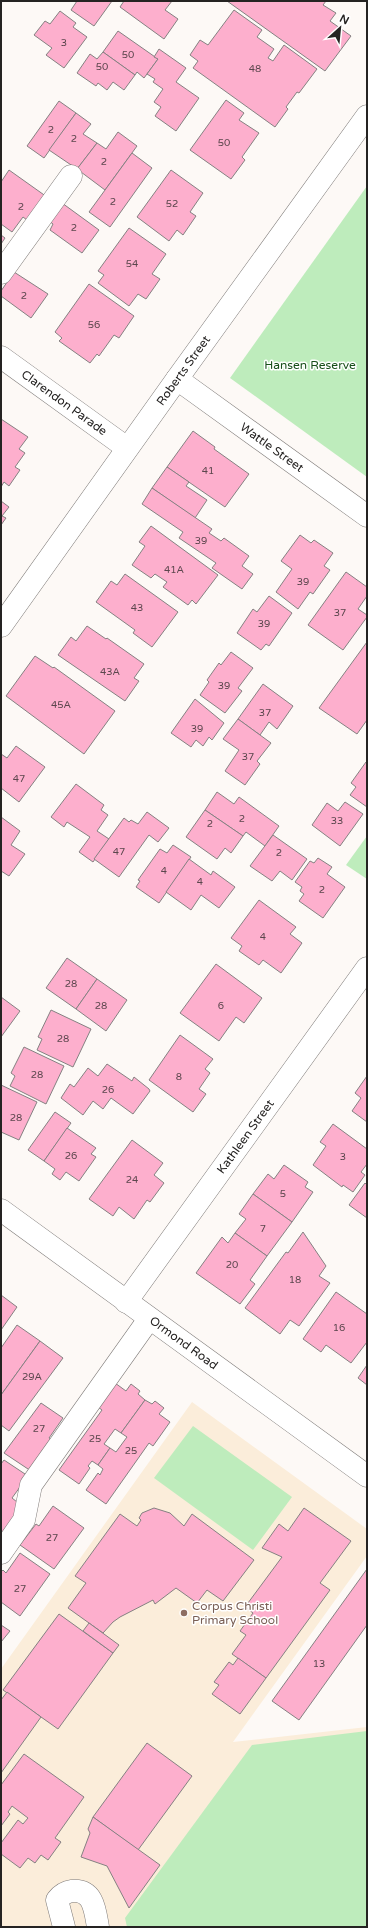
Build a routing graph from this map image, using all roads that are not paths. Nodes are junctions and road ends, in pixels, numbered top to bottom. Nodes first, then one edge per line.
1 (363, 129) edge
2 (71, 176) dead end
3 (1, 273) edge
4 (1, 357) edge
5 (176, 379) junction
6 (127, 448) junction
7 (367, 516) edge
8 (1, 626) edge
9 (366, 969) edge
10 (1, 1210) edge
11 (126, 1302) junction
12 (150, 1319) junction
13 (367, 1476) edge
14 (1, 1553) edge
15 (64, 1927) edge
16 (98, 1927) edge

1 - 5 street, Roberts Street
2 - 3 street
4 - 6 street, Clarendon Parade
5 - 6 street, Roberts Street
5 - 7 street, Wattle Street
6 - 8 street, Roberts Street
9 - 11 street, Kathleen Street
10 - 11 street, Ormond Road
11 - 12 street, Ormond Road
12 - 13 street, Ormond Road
12 - 14 street
15 - 16 street

